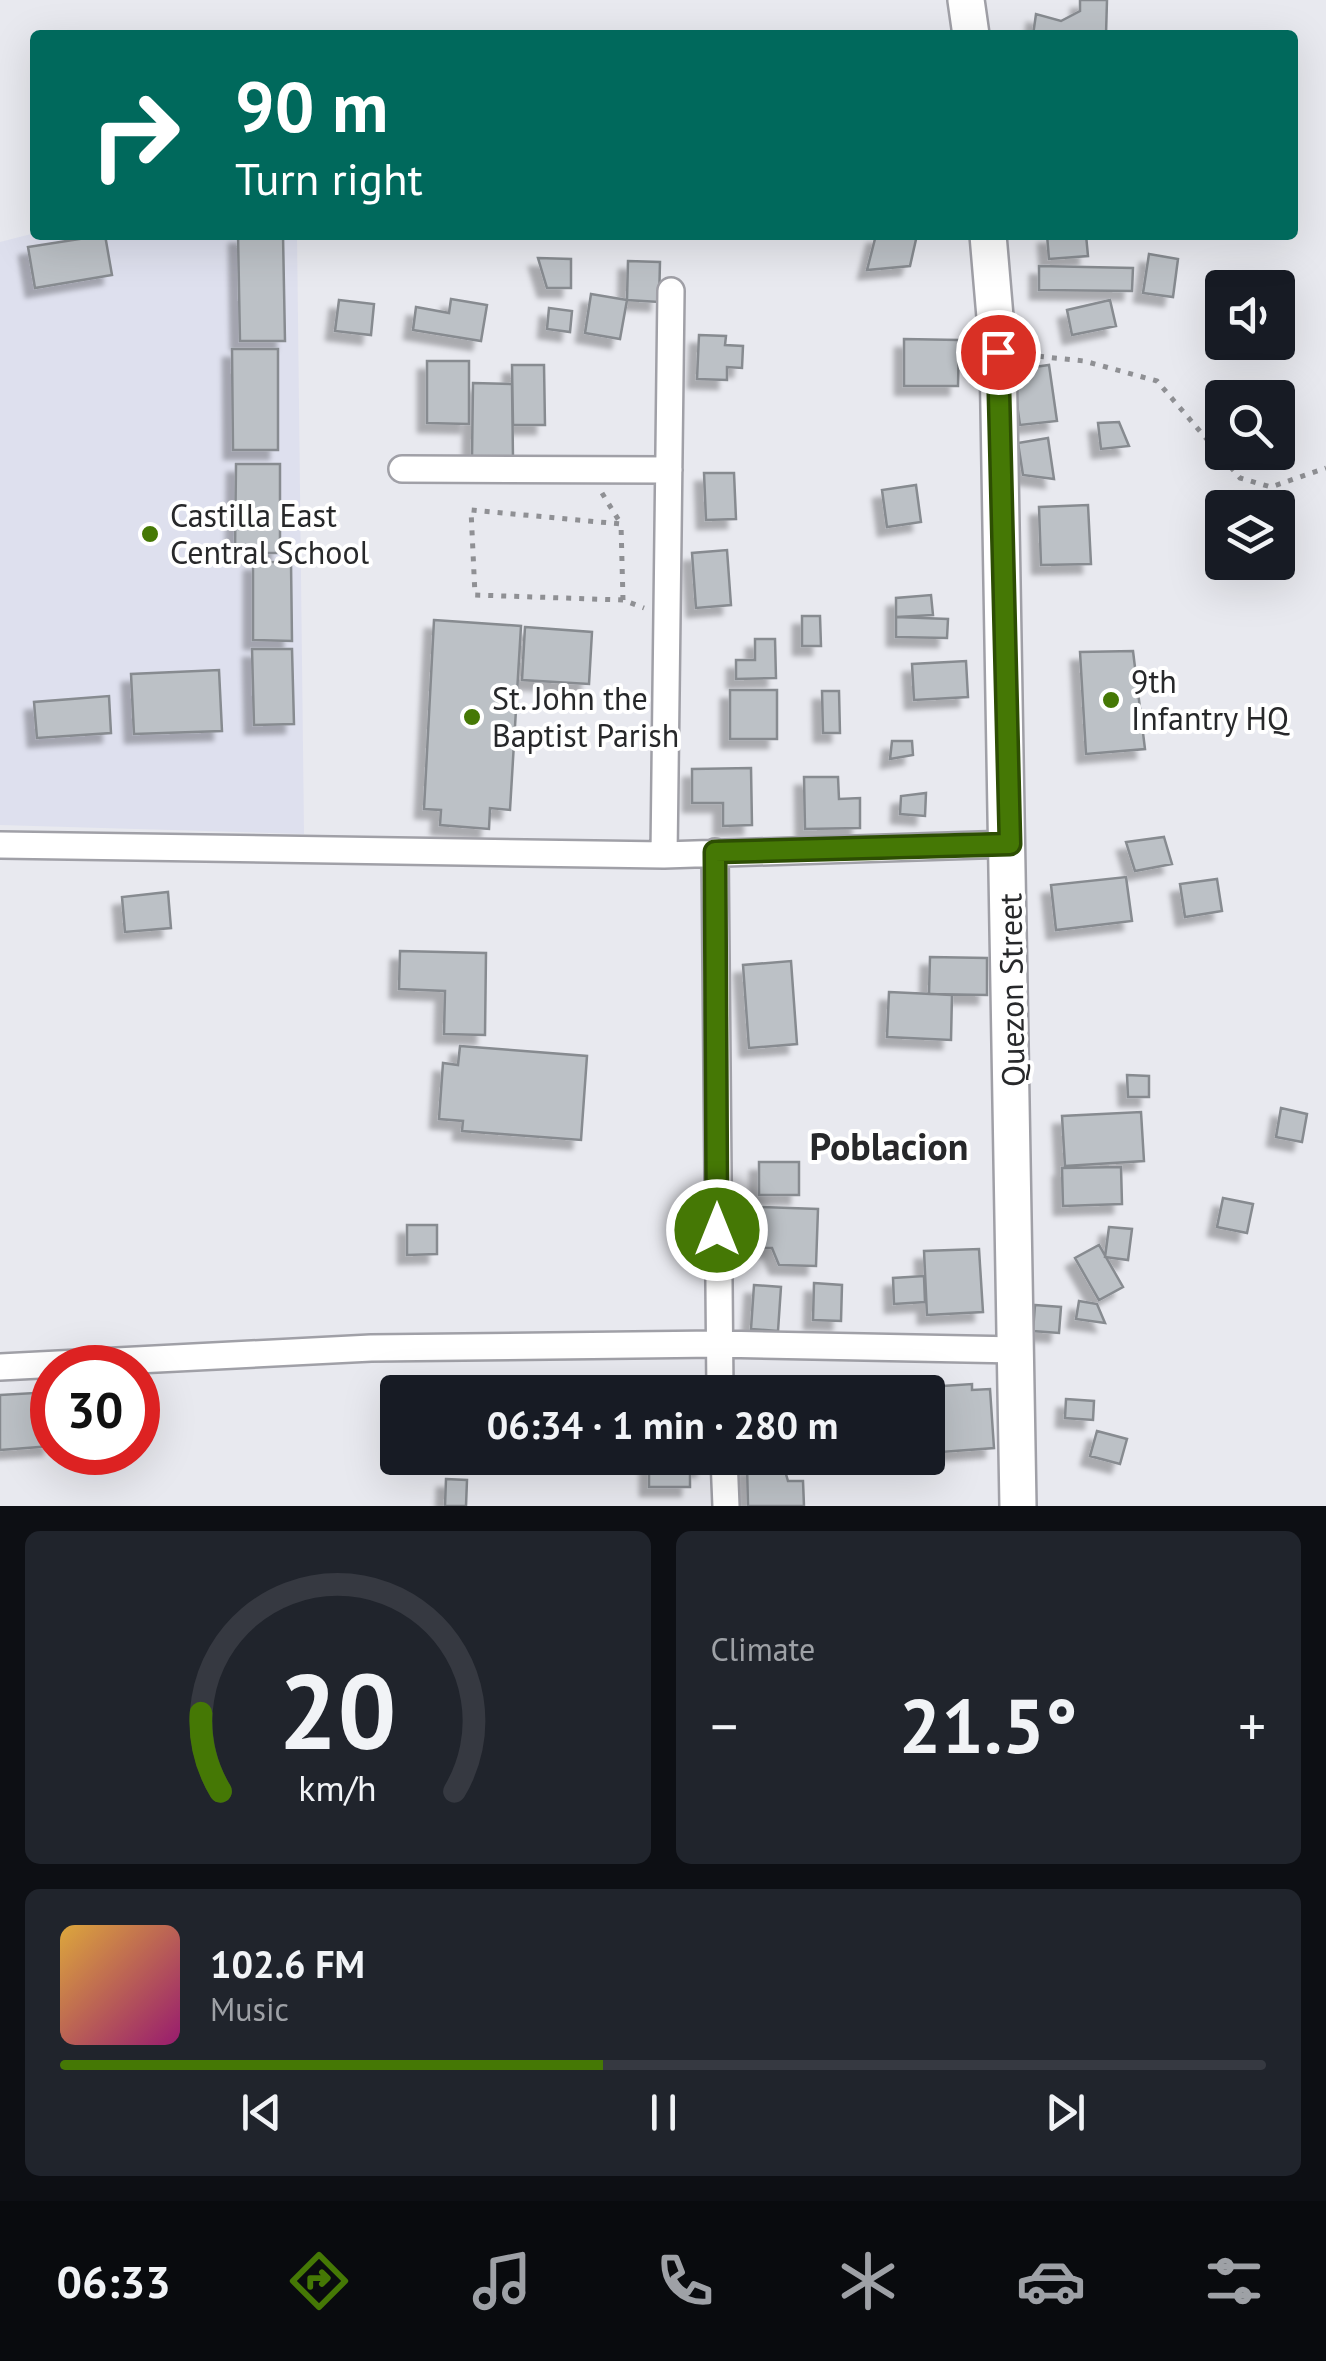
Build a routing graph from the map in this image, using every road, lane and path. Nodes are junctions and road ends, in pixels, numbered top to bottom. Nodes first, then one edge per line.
1 (966, 0) edge
2 (970, 30) edge
3 (988, 240) edge
4 (671, 291) dead end
5 (998, 352) junction
6 (402, 468) dead end
7 (1326, 468) edge
8 (668, 470) junction
9 (623, 600) joint
10 (0, 844) edge
11 (1010, 844) junction
12 (715, 852) junction
13 (664, 855) junction
14 (717, 1344) junction
15 (1018, 1350) junction
16 (0, 1367) edge
17 (719, 1375) edge
18 (725, 1475) edge
19 (726, 1506) edge
20 (1018, 1506) edge

1 - 2 street
3 - 5 street, Quezon Street
4 - 8 street
5 - 7 path
5 - 11 street, Quezon Street
6 - 8 street
8 - 13 street
9 - 9 path
10 - 13 street
11 - 12 street
11 - 15 street, Quezon Street
12 - 13 street
12 - 14 street
14 - 15 street
14 - 16 street
14 - 17 street
15 - 20 street, Quezon Street
18 - 19 street

